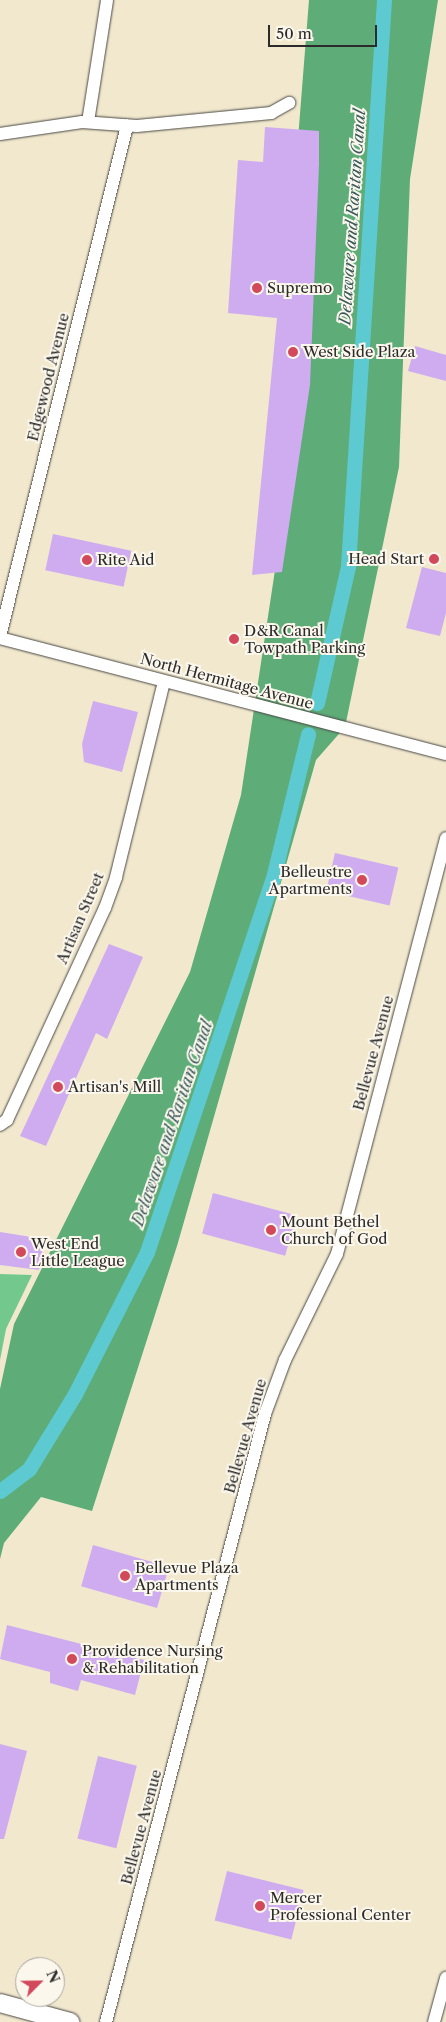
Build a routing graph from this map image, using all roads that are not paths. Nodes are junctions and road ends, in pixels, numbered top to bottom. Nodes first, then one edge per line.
1 (107, 0) edge
2 (289, 102) dead end
3 (88, 122) junction
4 (127, 126) junction
5 (0, 134) edge
6 (0, 637) edge
7 (164, 682) junction
8 (446, 754) edge
9 (446, 838) edge
10 (0, 1125) edge
11 (446, 1978) edge
12 (0, 2003) edge
13 (70, 2022) edge
14 (106, 2022) edge
15 (434, 2022) edge

1 - 3 street
2 - 4 street
3 - 4 street
3 - 5 street
4 - 6 street, Edgewood Avenue
6 - 7 street, North Hermitage Avenue
7 - 8 street, North Hermitage Avenue
7 - 10 street, Artisan Street
9 - 14 street, Bellevue Avenue
11 - 15 street
12 - 13 street

